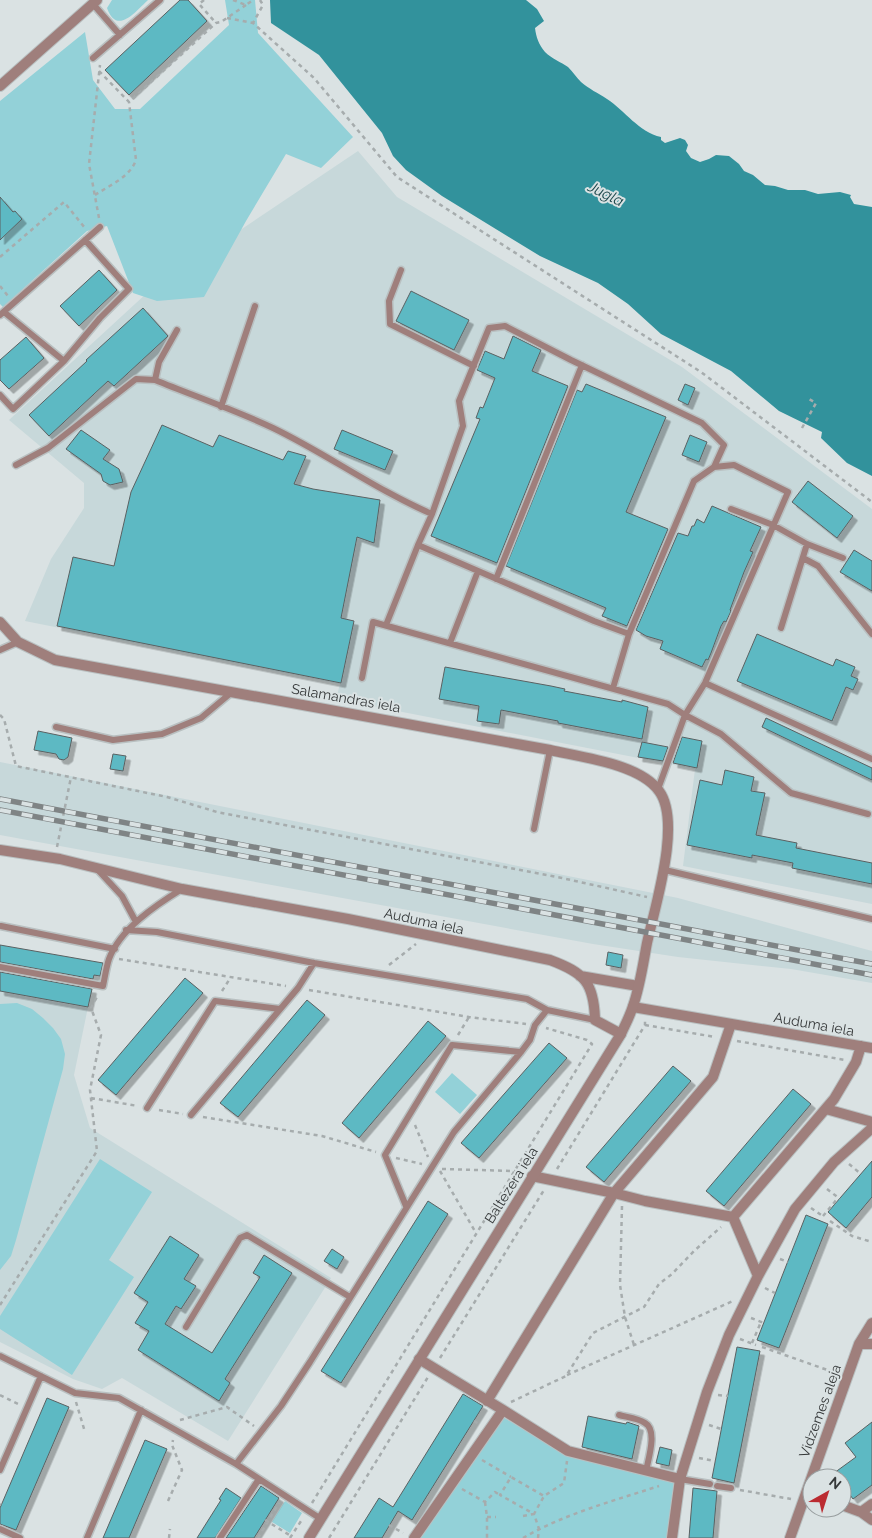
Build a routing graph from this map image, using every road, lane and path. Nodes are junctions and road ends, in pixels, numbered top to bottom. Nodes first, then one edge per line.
1 (160, 0) edge
2 (204, 0) edge
3 (234, 0) edge
4 (253, 0) edge
5 (260, 0) edge
6 (95, 2) edge
7 (246, 5) junction
8 (226, 18) junction
9 (216, 23) junction
10 (253, 23) junction
11 (120, 35) junction
12 (101, 51) junction
13 (93, 58) dead end
14 (99, 72) junction
15 (0, 86) edge
16 (128, 102) junction
17 (95, 195) junction
18 (100, 227) joint
19 (91, 234) junction
20 (85, 240) junction
21 (0, 257) edge
22 (401, 270) dead end
23 (255, 306) dead end
24 (2, 314) edge
25 (178, 330) dead end
26 (64, 361) junction
27 (582, 365) junction
28 (474, 366) junction
29 (155, 380) junction
30 (0, 395) edge
31 (809, 399) dead end
32 (221, 407) junction
33 (802, 428) dead end
34 (16, 465) dead end
35 (714, 467) junction
36 (872, 502) edge
37 (731, 509) dead end
38 (432, 514) junction
39 (774, 525) junction
40 (808, 544) junction
41 (418, 545) junction
42 (804, 558) junction
43 (844, 558) dead end
44 (478, 571) junction
45 (496, 579) junction
46 (0, 622) edge
47 (386, 626) junction
48 (781, 628) dead end
49 (629, 634) junction
50 (872, 634) edge
51 (18, 642) junction
52 (450, 643) junction
53 (0, 650) edge
54 (362, 678) dead end
55 (705, 684) junction
56 (613, 688) junction
57 (233, 691) junction
58 (0, 715) edge
59 (685, 715) junction
60 (56, 727) dead end
61 (550, 750) junction
62 (872, 759) edge
63 (70, 777) junction
64 (658, 789) junction
65 (868, 814) dead end
66 (534, 828) dead end
67 (57, 846) dead end
68 (0, 850) edge
69 (94, 867) junction
70 (665, 870) junction
71 (182, 889) junction
72 (658, 899) junction
73 (872, 919) edge
74 (136, 922) junction
75 (1, 926) edge
76 (126, 930) junction
77 (427, 935) junction
78 (115, 949) junction
79 (110, 958) junction
80 (314, 963) junction
81 (0, 967) edge
82 (379, 973) junction
83 (580, 976) junction
84 (230, 977) junction
85 (103, 986) junction
86 (638, 986) junction
87 (298, 988) junction
88 (215, 1001) junction
89 (633, 1007) junction
90 (280, 1009) junction
91 (546, 1010) junction
92 (469, 1017) junction
93 (595, 1020) junction
94 (730, 1024) junction
95 (535, 1025) junction
96 (620, 1034) junction
97 (725, 1039) junction
98 (452, 1045) junction
99 (861, 1046) junction
100 (872, 1048) edge
101 (521, 1052) junction
102 (856, 1062) junction
103 (91, 1098) junction
104 (147, 1108) junction
105 (826, 1109) junction
106 (191, 1115) junction
107 (410, 1115) junction
108 (872, 1122) edge
109 (872, 1128) edge
110 (363, 1148) dead end
111 (840, 1156) junction
112 (433, 1164) junction
113 (514, 1171) junction
114 (861, 1174) dead end
115 (532, 1176) junction
116 (550, 1180) junction
117 (818, 1181) junction
118 (618, 1194) junction
119 (801, 1201) junction
120 (406, 1206) junction
121 (733, 1217) junction
122 (830, 1221) dead end
123 (476, 1233) junction
124 (872, 1242) edge
125 (758, 1276) junction
126 (350, 1297) junction
127 (746, 1301) junction
128 (0, 1305) edge
129 (625, 1317) junction
130 (761, 1322) dead end
131 (872, 1323) edge
132 (186, 1327) dead end
133 (729, 1335) junction
134 (859, 1344) junction
135 (872, 1344) edge
136 (634, 1345) junction
137 (762, 1347) dead end
138 (0, 1356) edge
139 (419, 1359) junction
140 (434, 1368) junction
141 (42, 1376) junction
142 (566, 1376) junction
143 (847, 1377) junction
144 (75, 1393) junction
145 (487, 1401) junction
146 (141, 1410) junction
147 (503, 1410) junction
148 (618, 1415) dead end
149 (166, 1424) junction
150 (175, 1429) junction
151 (262, 1431) junction
152 (85, 1432) dead end
153 (568, 1451) junction
154 (472, 1454) junction
155 (688, 1455) junction
156 (715, 1461) dead end
157 (236, 1464) junction
158 (817, 1468) edge
159 (0, 1470) edge
160 (646, 1472) junction
161 (510, 1477) junction
162 (259, 1479) junction
163 (680, 1479) junction
164 (453, 1483) junction
165 (732, 1488) joint
166 (284, 1495) junction
167 (500, 1495) junction
168 (544, 1496) junction
169 (802, 1496) edge
170 (168, 1501) dead end
171 (485, 1502) junction
172 (872, 1504) edge
173 (802, 1509) edge
174 (852, 1509) edge
175 (307, 1510) junction
176 (861, 1512) junction
177 (534, 1514) junction
178 (523, 1516) dead end
179 (487, 1517) junction
180 (496, 1517) dead end
181 (321, 1519) junction
182 (872, 1520) edge
183 (267, 1521) junction
184 (390, 1525) dead end
185 (170, 1528) dead end
186 (0, 1529) edge
187 (539, 1529) junction
188 (404, 1534) dead end
189 (291, 1537) edge
190 (20, 1538) edge
191 (87, 1538) edge
192 (169, 1538) edge
193 (220, 1538) edge
194 (258, 1538) edge
195 (309, 1538) edge
196 (329, 1538) edge
197 (414, 1538) edge
198 (487, 1538) edge
199 (523, 1538) edge
200 (538, 1538) edge
201 (672, 1538) edge
202 (790, 1538) edge

1 - 11 lane
2 - 9 path
3 - 7 path
4 - 7 path
5 - 10 path
6 - 11 lane
6 - 15 street
7 - 8 path
8 - 9 path
8 - 10 path
9 - 16 path
10 - 36 path
11 - 12 lane
12 - 13 lane
12 - 14 path
14 - 16 path
14 - 17 path
16 - 17 path
17 - 18 path
18 - 19 lane
19 - 20 lane
19 - 21 path
20 - 24 lane
20 - 26 lane
22 - 28 lane
23 - 32 lane
24 - 26 lane
25 - 29 lane
26 - 30 lane
27 - 28 lane
27 - 35 lane
27 - 45 lane
28 - 38 lane
29 - 32 lane
29 - 34 lane
31 - 33 path
32 - 38 lane
35 - 39 lane
35 - 49 lane
37 - 39 lane
38 - 41 lane
39 - 40 lane
39 - 55 lane
40 - 42 lane
40 - 43 lane
41 - 44 lane
41 - 47 lane
42 - 48 lane
42 - 50 lane
44 - 45 lane
44 - 52 lane
45 - 49 lane
46 - 51 street, Salamandras iela
47 - 52 lane
47 - 54 lane
49 - 56 lane
51 - 53 lane
51 - 57 street, Salamandras iela
52 - 56 lane
55 - 59 lane
55 - 62 lane
56 - 59 lane
57 - 60 lane
57 - 61 street, Salamandras iela
58 - 63 path
59 - 64 lane
59 - 65 lane
61 - 64 street, Salamandras iela
61 - 66 lane
63 - 67 path
63 - 72 path
64 - 70 street, Baltezera iela
68 - 69 street, Auduma iela
69 - 71 street, Auduma iela
69 - 74 lane
70 - 72 street, Baltezera iela
70 - 73 lane
71 - 74 lane
71 - 77 street, Auduma iela
72 - 86 street, Baltezera iela
74 - 76 lane
75 - 78 lane
76 - 78 lane
76 - 80 lane
77 - 82 path
77 - 83 street, Auduma iela
78 - 79 lane
79 - 84 path
79 - 85 lane
80 - 82 lane
80 - 87 lane
81 - 85 lane
82 - 91 lane
83 - 86 street
83 - 93 street, Auduma iela
84 - 87 path
84 - 88 path
85 - 103 path
86 - 89 street, Baltezera iela
87 - 90 lane
87 - 92 path
88 - 90 lane
88 - 104 lane
89 - 94 street, Auduma iela
89 - 96 street, Baltezera iela
90 - 106 lane
91 - 93 lane
91 - 95 lane
92 - 95 path
92 - 98 path
93 - 96 street
94 - 97 street
94 - 99 street, Auduma iela
95 - 101 lane
95 - 113 path
96 - 115 street, Baltezera iela
97 - 102 path
97 - 116 path
97 - 118 street
98 - 101 lane
98 - 107 lane
99 - 100 street, Auduma iela
99 - 102 street
101 - 112 lane
102 - 105 street
103 - 104 path
103 - 128 path
104 - 106 path
105 - 108 street
105 - 121 street
106 - 110 path
107 - 112 path
107 - 120 lane
109 - 111 street
111 - 114 path
111 - 117 street
112 - 120 lane
113 - 115 path
113 - 123 path
113 - 123 path
115 - 116 street
115 - 139 street, Baltezera iela
116 - 118 street
116 - 140 path
117 - 119 street
117 - 119 path
118 - 121 street
118 - 129 path
118 - 145 street
119 - 125 street
120 - 126 lane
121 - 125 street
121 - 129 path
122 - 124 path
123 - 175 path
125 - 127 street
126 - 132 lane
126 - 151 lane
127 - 133 street
127 - 136 path
129 - 136 path
129 - 142 path
130 - 133 path
131 - 134 street, Vidzemes aleja
133 - 155 street
134 - 135 street
134 - 143 street, Vidzemes aleja
136 - 142 path
137 - 143 path
138 - 141 lane
139 - 140 street
139 - 181 street, Baltezera iela
140 - 145 street
140 - 196 path
141 - 144 lane
141 - 159 lane
142 - 147 path
143 - 158 street, Vidzemes aleja
144 - 146 lane
144 - 152 path
145 - 147 street
146 - 149 lane
146 - 191 lane
147 - 153 street
147 - 154 street
148 - 160 lane
149 - 150 lane
149 - 151 path
150 - 157 lane
150 - 170 path
151 - 157 lane
153 - 160 street
153 - 168 path
154 - 161 path
154 - 164 street
155 - 156 path
155 - 163 street
157 - 162 lane
160 - 163 street
161 - 167 path
161 - 168 path
162 - 166 lane
162 - 193 lane
163 - 165 lane
163 - 187 path
163 - 201 street
164 - 171 path
164 - 197 street
165 - 169 path
166 - 175 lane
166 - 183 path
167 - 171 path
167 - 177 path
168 - 177 path
171 - 179 path
172 - 176 street
173 - 202 street, Vidzemes aleja
174 - 176 street
175 - 181 lane
175 - 189 path
176 - 182 street
177 - 178 path
177 - 187 path
179 - 180 path
179 - 198 path
181 - 195 street, Baltezera iela
183 - 189 path
183 - 194 path
184 - 188 path
185 - 192 path
186 - 190 lane
187 - 199 path
187 - 200 path

